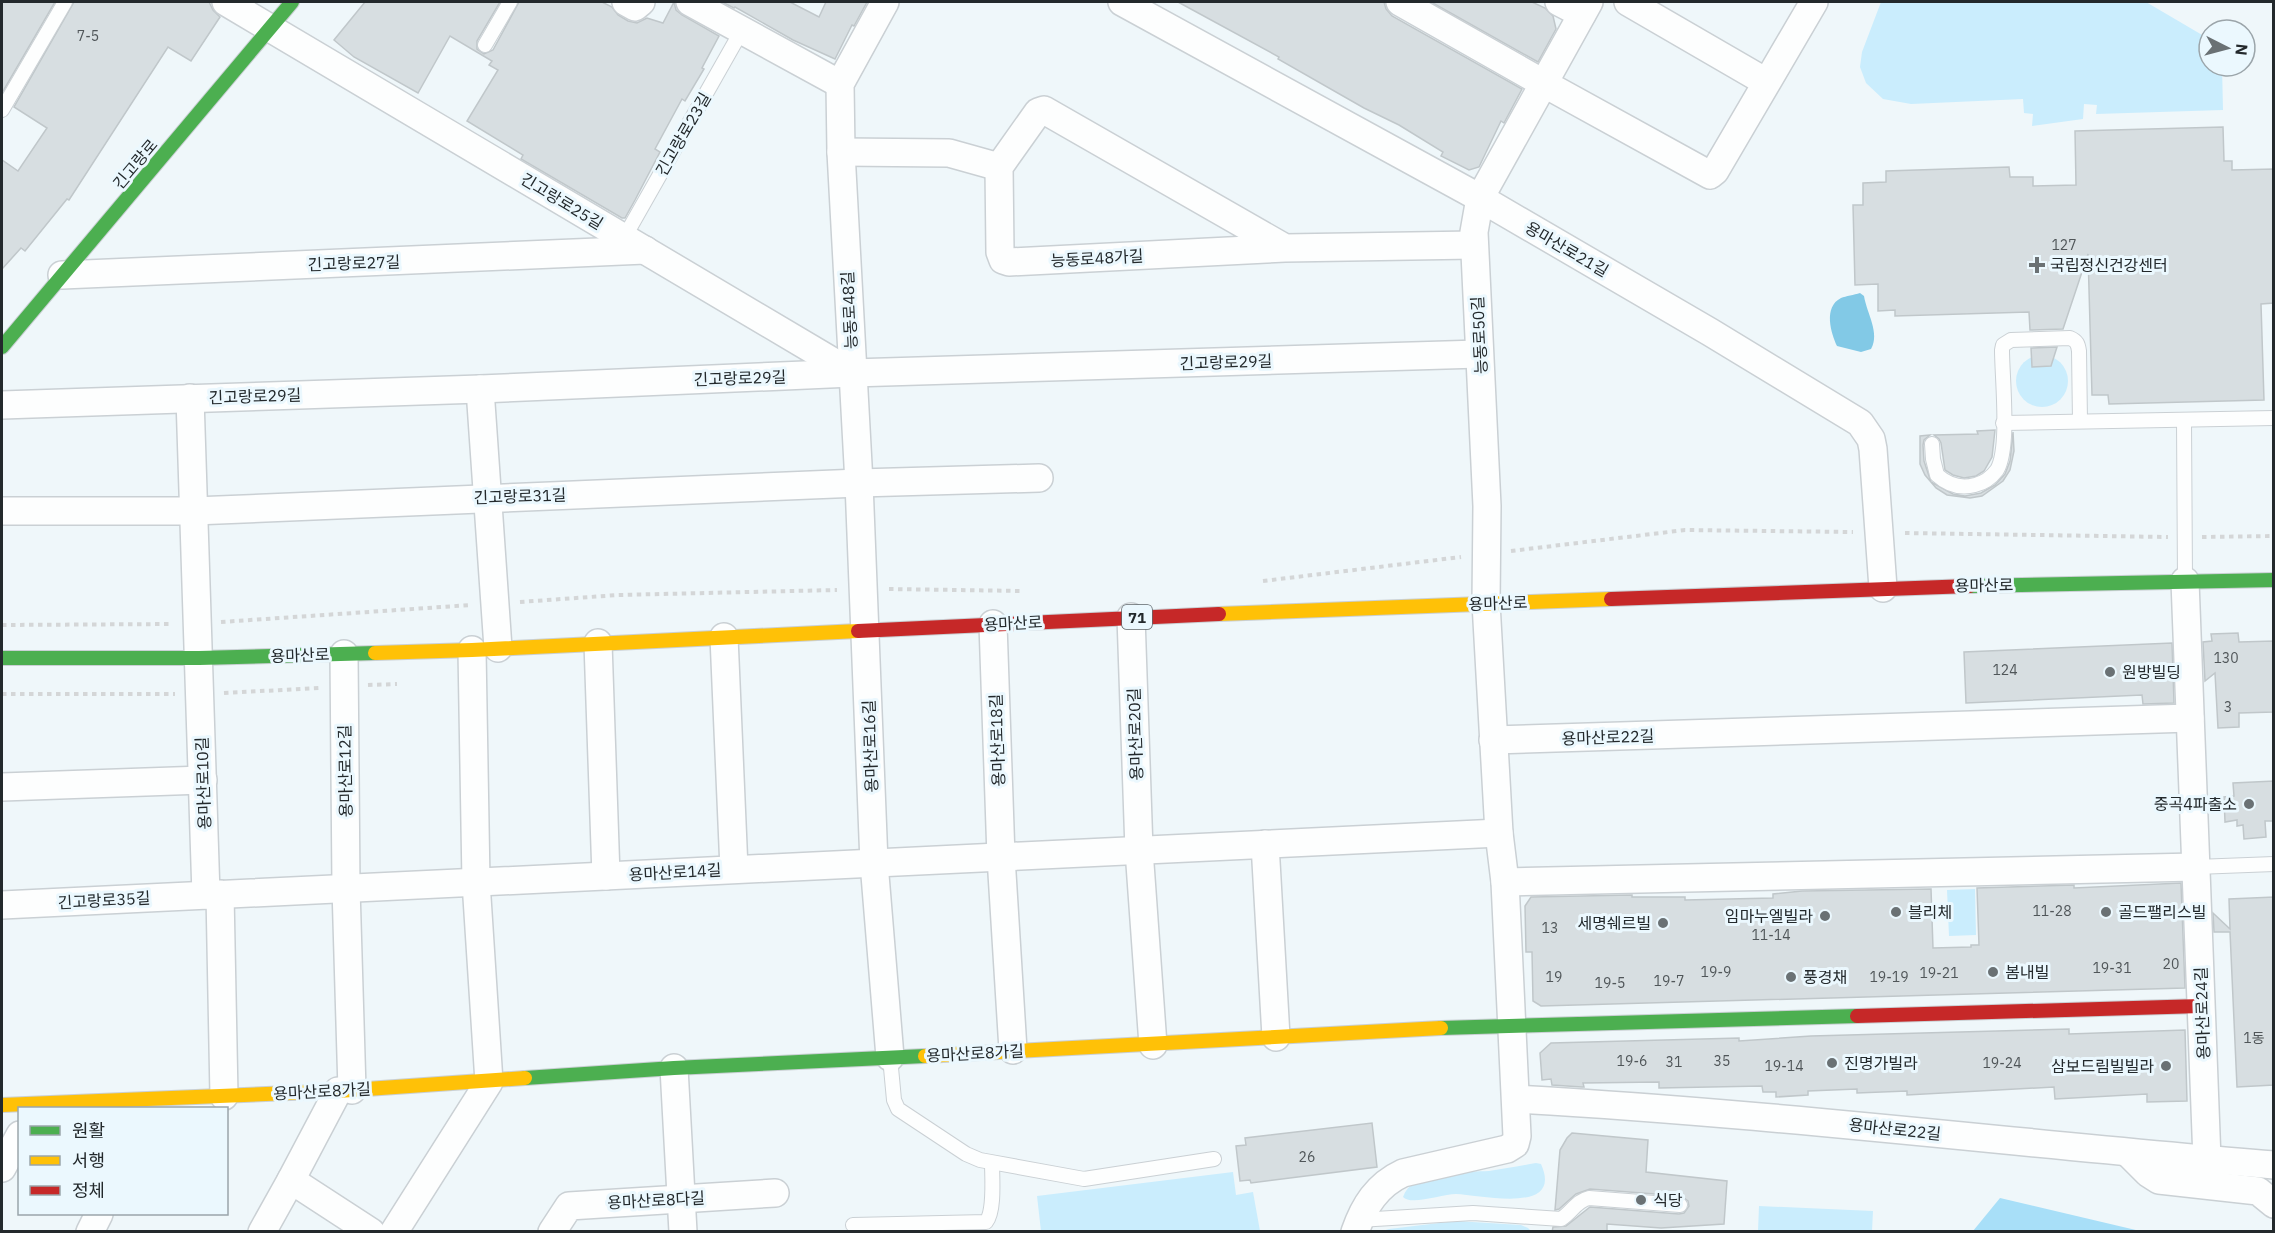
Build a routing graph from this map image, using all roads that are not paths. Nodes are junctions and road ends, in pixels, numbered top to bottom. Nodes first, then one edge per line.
1 (64, 2) edge
2 (226, 2) edge
3 (292, 2) edge
4 (510, 2) edge
5 (626, 2) edge
6 (641, 2) edge
7 (690, 2) edge
8 (885, 2) edge
9 (1122, 2) edge
10 (1400, 2) edge
11 (1628, 2) edge
12 (1814, 2) edge
13 (1577, 6) edge
14 (272, 28) junction
15 (742, 30) junction
16 (485, 45) dead end
17 (1766, 82) junction
18 (1543, 83) junction
19 (840, 84) junction
20 (2, 110) edge
21 (841, 152) junction
22 (999, 167) junction
23 (1480, 198) junction
24 (634, 244) junction
25 (1474, 245) junction
26 (1285, 248) junction
27 (62, 275) junction
28 (2, 347) edge
29 (1479, 354) junction
30 (852, 373) junction
31 (480, 389) junction
32 (190, 398) junction
33 (2, 405) edge
34 (2274, 418) edge
35 (2080, 421) junction
36 (2184, 421) junction
37 (2003, 423) junction
38 (1932, 444) dead end
39 (1039, 478) dead end
40 (859, 483) junction
41 (488, 498) junction
42 (2, 511) edge
43 (194, 511) junction
44 (2274, 580) edge
45 (2185, 581) junction
46 (1883, 588) junction
47 (1486, 603) junction
48 (1131, 617) junction
49 (993, 624) junction
50 (866, 630) junction
51 (724, 637) junction
52 (598, 643) junction
53 (498, 648) junction
54 (472, 650) junction
55 (344, 654) junction
56 (2, 658) edge
57 (199, 658) junction
58 (2190, 718) junction
59 (1493, 740) junction
60 (203, 780) junction
61 (2, 787) edge
62 (1499, 833) junction
63 (1265, 844) junction
64 (1139, 850) junction
65 (1000, 857) junction
66 (874, 863) junction
67 (2274, 864) edge
68 (2196, 867) junction
69 (734, 869) junction
70 (606, 876) junction
71 (476, 882) junction
72 (1505, 882) junction
73 (346, 888) junction
74 (213, 895) junction
75 (2, 905) edge
76 (2201, 1006) junction
77 (1511, 1025) junction
78 (1276, 1037) junction
79 (1153, 1045) junction
80 (1013, 1050) junction
81 (890, 1057) junction
82 (674, 1068) junction
83 (489, 1082) junction
84 (345, 1090) junction
85 (224, 1096) junction
86 (1516, 1099) junction
87 (152, 1104) edge
88 (2, 1105) edge
89 (35, 1106) edge
90 (18, 1139) edge
91 (2128, 1153) junction
92 (1214, 1159) dead end
93 (2207, 1160) junction
94 (992, 1163) junction
95 (2274, 1165) edge
96 (2, 1168) edge
97 (291, 1180) junction
98 (775, 1193) dead end
99 (682, 1199) junction
100 (2274, 1203) edge
101 (1680, 1205) dead end
102 (98, 1215) edge
103 (853, 1225) dead end
104 (1358, 1226) edge
105 (90, 1232) edge
106 (262, 1232) edge
107 (371, 1232) edge
108 (394, 1232) edge
109 (552, 1232) edge
110 (683, 1232) edge

1 - 20 lane
2 - 14 street, 긴고랑로25길
3 - 14 main road, 긴고랑로
4 - 16 lane
5 - 6 street
7 - 15 street
8 - 19 street, 능동로48길
9 - 23 street, 용마산로21길
10 - 18 street
11 - 17 street
12 - 17 street
13 - 18 street, 능동로50길
14 - 24 street, 긴고랑로25길
14 - 27 main road, 긴고랑로
15 - 19 street
15 - 24 lane, 긴고랑로23길
17 - 18 street
18 - 23 street, 능동로50길
19 - 21 street, 능동로48길
21 - 22 street
21 - 30 street, 능동로48길
22 - 26 street
22 - 26 street, 능동로48가길
23 - 25 street, 능동로50길
23 - 46 street, 용마산로21길
24 - 27 street, 긴고랑로27길
24 - 30 street, 긴고랑로25길
25 - 26 street, 능동로48가길
25 - 29 street, 능동로50길
27 - 28 main road, 긴고랑로
29 - 30 street, 긴고랑로29길
29 - 47 street, 능동로50길
30 - 31 street, 긴고랑로29길
30 - 40 street, 능동로48길
31 - 32 street, 긴고랑로29길
31 - 41 street
32 - 33 street, 긴고랑로29길
32 - 43 street, 용마산로10길
34 - 36 lane
35 - 36 lane
35 - 37 lane
35 - 37 lane
36 - 45 lane
37 - 38 lane
39 - 40 street, 긴고랑로31길
40 - 41 street, 긴고랑로31길
40 - 50 street, 능동로48길
41 - 43 street, 긴고랑로31길
41 - 53 street
42 - 43 street, 긴고랑로31길
43 - 57 street, 용마산로10길
44 - 45 main road, 용마산로 / 71
45 - 46 main road, 용마산로 / 71
45 - 58 street, 용마산로24길
46 - 47 main road, 용마산로 / 71
47 - 48 main road, 용마산로 / 71
47 - 59 street
48 - 49 main road, 용마산로 / 71
48 - 64 street, 용마산로20길
49 - 50 main road, 용마산로 / 71
49 - 65 street, 용마산로18길
50 - 51 main road, 용마산로 / 71
50 - 66 street, 용마산로16길
51 - 52 main road, 용마산로 / 71
51 - 69 street
52 - 53 main road, 용마산로 / 71
52 - 70 street
53 - 54 main road, 용마산로 / 71
54 - 55 main road, 용마산로 / 71
54 - 71 street
55 - 57 main road, 용마산로 / 71
55 - 73 street, 용마산로12길
56 - 57 main road, 용마산로 / 71
57 - 60 street, 용마산로10길
58 - 59 street, 용마산로22길
58 - 68 street, 용마산로24길
59 - 62 street
60 - 61 street
60 - 74 street, 용마산로10길
62 - 63 street
62 - 72 street
63 - 64 street
63 - 78 street
64 - 65 street
64 - 79 street, 용마산로20길
65 - 66 street
65 - 80 street, 용마산로18길
66 - 69 street, 용마산로14길
66 - 81 street, 용마산로16길
67 - 68 lane
68 - 72 street
68 - 76 street, 용마산로24길
69 - 70 street, 용마산로14길
70 - 71 street, 용마산로14길
71 - 73 street
71 - 83 street
72 - 77 street
73 - 74 street
73 - 84 street, 용마산로12길
74 - 75 street, 긴고랑로35길
74 - 85 street, 용마산로10길
76 - 77 main road
76 - 93 street, 용마산로24길
77 - 78 main road, 용마산로8가길
77 - 86 street
78 - 79 main road, 용마산로8가길
79 - 80 main road, 용마산로8가길
80 - 81 main road, 용마산로8가길
81 - 82 main road, 용마산로8가길
81 - 94 lane
82 - 83 main road, 용마산로8가길
82 - 99 street
83 - 84 main road, 용마산로8가길
83 - 108 street
84 - 85 main road, 용마산로8가길
84 - 97 street
85 - 87 main road, 용마산로8가길
86 - 91 street, 용마산로22길
86 - 104 street
87 - 89 main road, 용마산로8가길
88 - 89 main road, 용마산로8가길
90 - 96 street
91 - 93 street, 용마산로22길
91 - 100 street
92 - 94 lane
93 - 95 street, 용마산로22길
94 - 103 lane
97 - 106 street
97 - 107 street
98 - 99 street, 용마산로8다길
99 - 109 street, 용마산로8다길
99 - 110 street
101 - 104 lane
102 - 105 street

